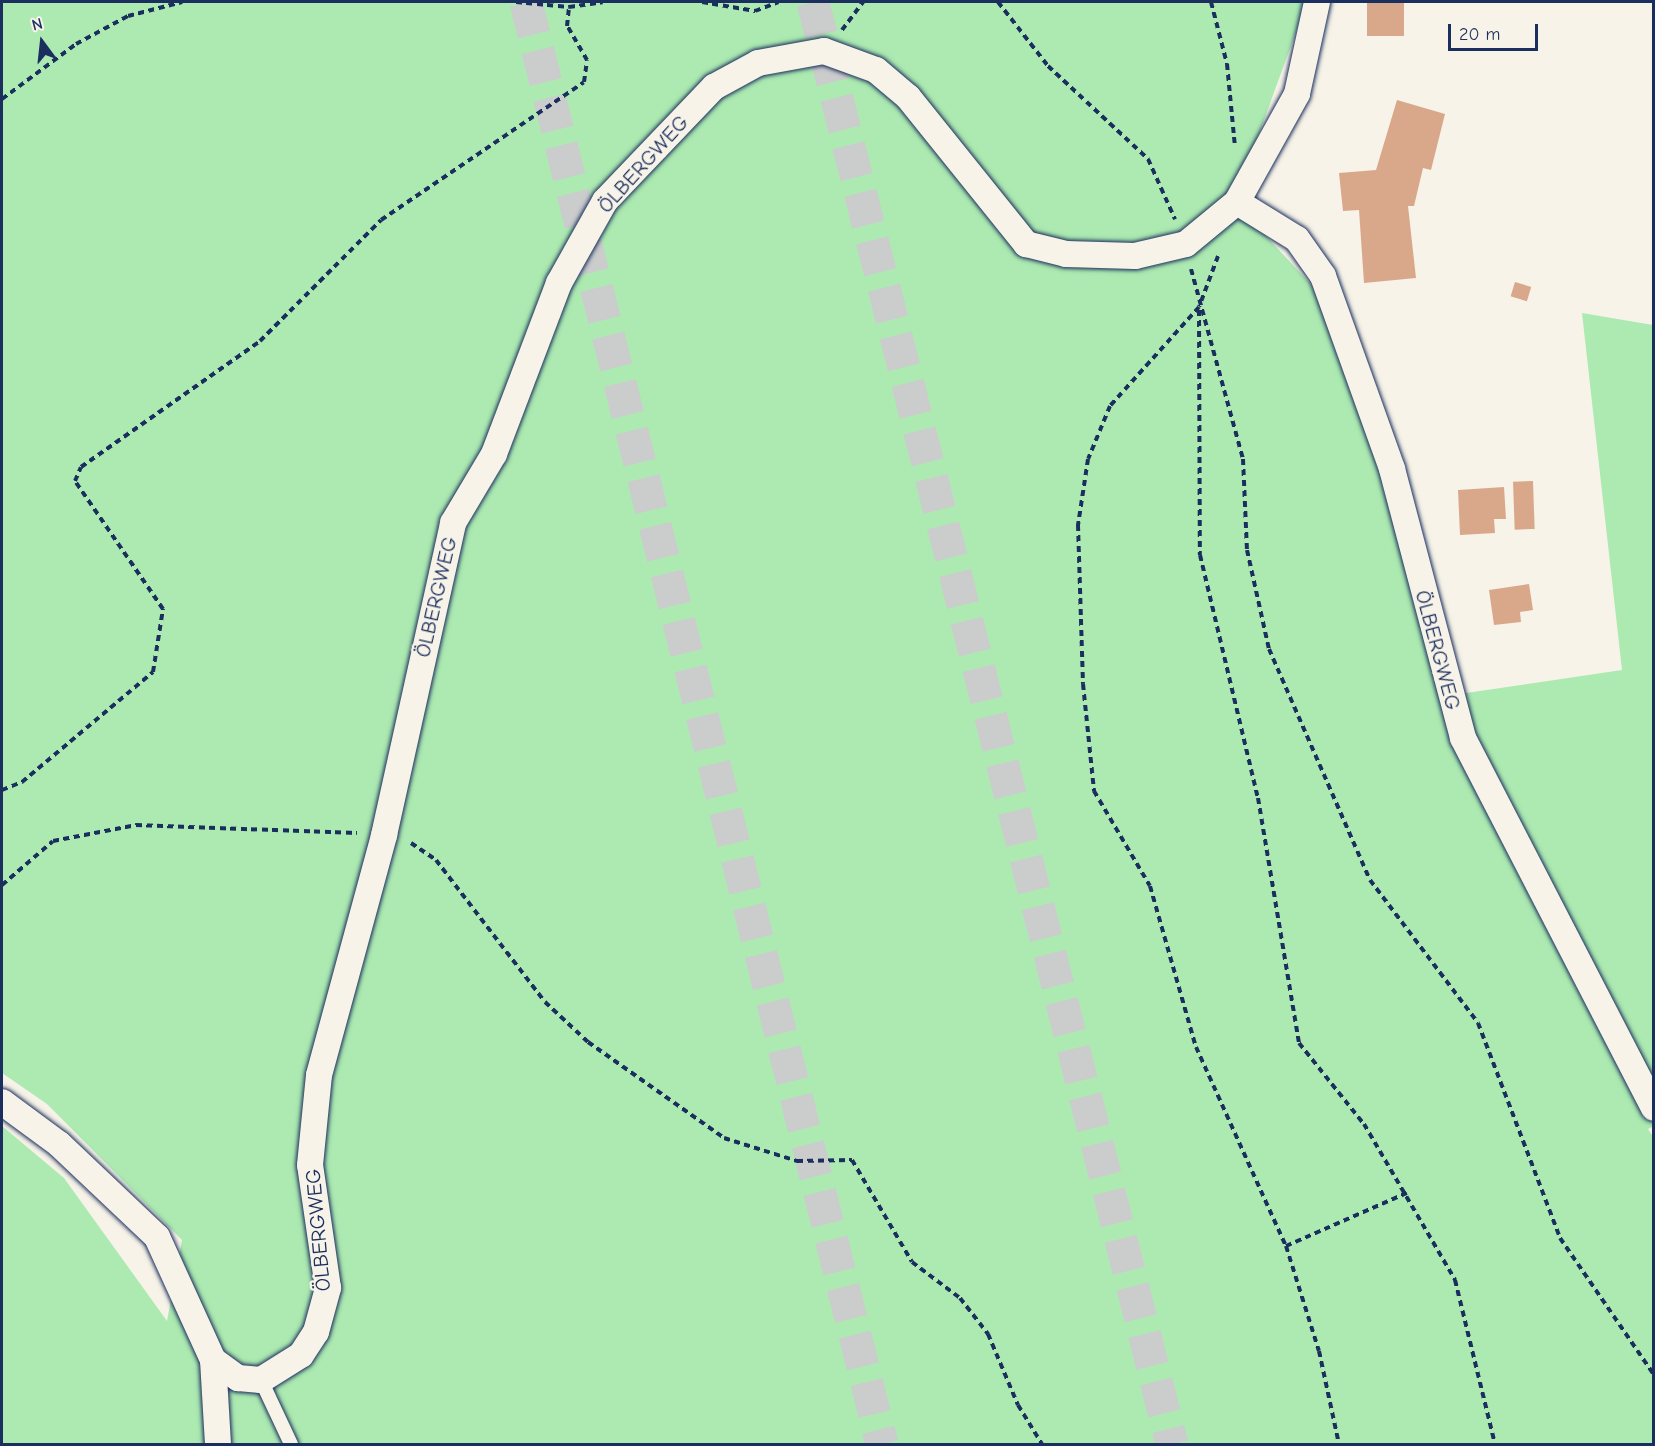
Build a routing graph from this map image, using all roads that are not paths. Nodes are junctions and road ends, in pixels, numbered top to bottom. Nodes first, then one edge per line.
1 (1317, 2) edge
2 (1237, 202) junction
3 (2, 1102) edge
4 (1653, 1108) edge
5 (213, 1360) junction
6 (261, 1380) junction
7 (218, 1444) edge
8 (291, 1444) edge

1 - 2 street, ÖLBERGWEG
2 - 4 street, ÖLBERGWEG
2 - 6 street, ÖLBERGWEG
3 - 5 street
5 - 6 street
5 - 7 street
6 - 8 lane

